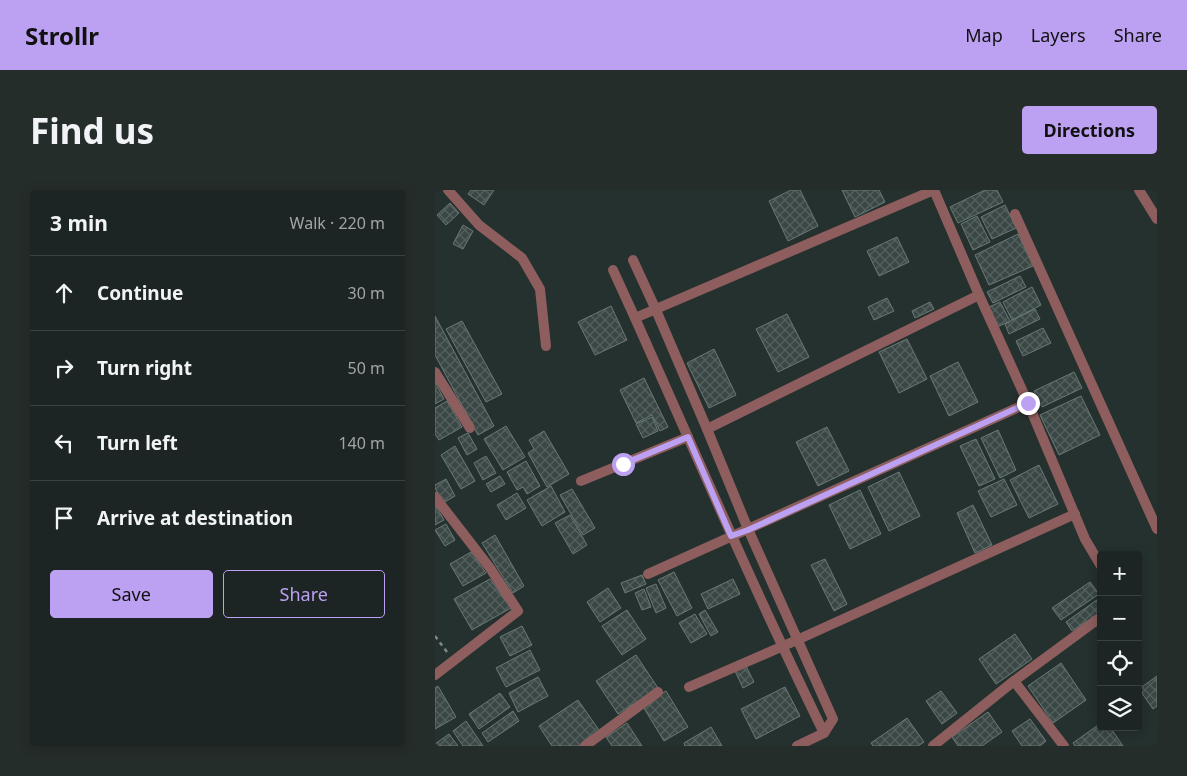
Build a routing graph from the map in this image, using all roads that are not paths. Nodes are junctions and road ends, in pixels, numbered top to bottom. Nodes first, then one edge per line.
1 (448, 190) edge
2 (934, 190) edge
3 (1139, 190) edge
4 (1015, 214) dead end
5 (1157, 220) edge
6 (633, 260) dead end
7 (613, 270) dead end
8 (979, 295) junction
9 (656, 310) junction
10 (635, 318) junction
11 (545, 346) dead end
12 (435, 372) edge
13 (1028, 403) junction
14 (470, 428) dead end
15 (707, 430) junction
16 (688, 437) junction
17 (581, 481) dead end
18 (435, 497) edge
19 (1075, 514) junction
20 (1157, 529) edge
21 (748, 530) junction
22 (731, 536) junction
23 (1097, 559) edge
24 (648, 574) dead end
25 (1097, 620) edge
26 (797, 640) junction
27 (783, 646) junction
28 (435, 675) edge
29 (1014, 682) junction
30 (689, 687) dead end
31 (658, 692) dead end
32 (824, 733) junction
33 (1061, 745) edge
34 (585, 746) edge
35 (797, 746) edge
36 (933, 746) edge

1 - 11 street
2 - 8 street
2 - 9 street
3 - 5 street
4 - 20 street
6 - 9 street
7 - 10 street
8 - 13 street
8 - 15 street
9 - 10 street
9 - 15 street
10 - 16 street
12 - 14 street
13 - 19 street
13 - 21 street
15 - 21 street
16 - 17 street
16 - 22 street
18 - 28 street
19 - 23 street
19 - 26 street
21 - 22 street
21 - 26 street
22 - 24 street
22 - 27 street
25 - 29 street
26 - 27 street
26 - 32 street
27 - 30 street
27 - 32 street
29 - 33 street
29 - 36 street
31 - 34 street
32 - 35 street

